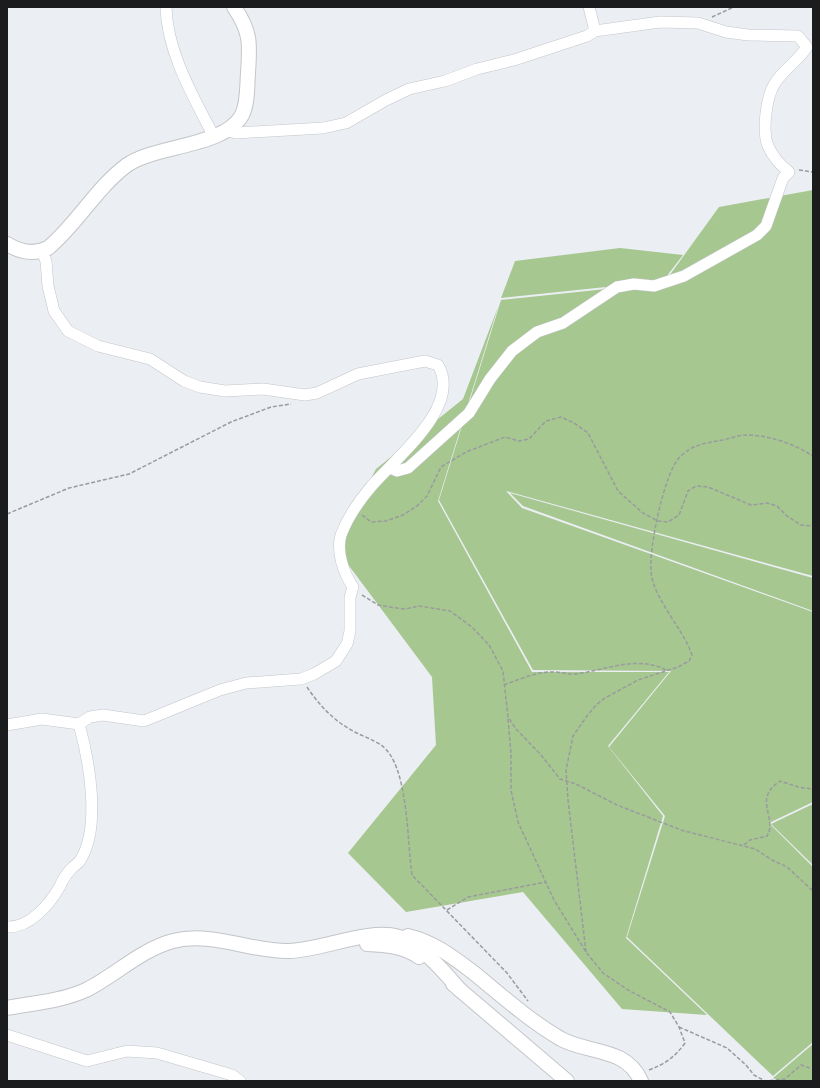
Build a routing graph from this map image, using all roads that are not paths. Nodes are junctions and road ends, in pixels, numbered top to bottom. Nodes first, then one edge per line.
1 (166, 7) edge
2 (234, 7) edge
3 (589, 7) edge
4 (595, 31) junction
5 (219, 133) junction
6 (7, 244) edge
7 (42, 252) junction
8 (390, 468) junction
9 (79, 724) junction
10 (7, 725) edge
11 (7, 928) edge
12 (334, 944) junction
13 (417, 947) junction
14 (7, 1008) edge
15 (7, 1035) edge
16 (639, 1077) edge
17 (240, 1081) edge
18 (567, 1081) edge

1 - 5 street
2 - 5 street
3 - 4 street
4 - 5 street
4 - 8 street
5 - 7 street
6 - 7 street
7 - 8 street
8 - 9 street
9 - 10 street
9 - 11 street
12 - 13 street
12 - 13 street
12 - 14 street
13 - 16 street
13 - 18 street
15 - 17 street

